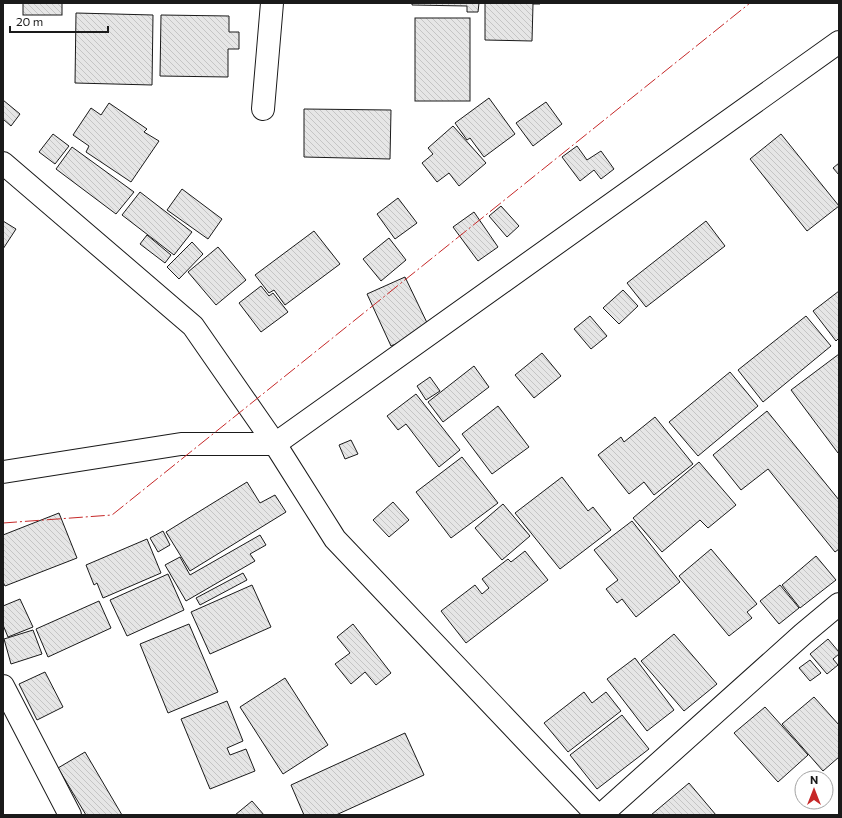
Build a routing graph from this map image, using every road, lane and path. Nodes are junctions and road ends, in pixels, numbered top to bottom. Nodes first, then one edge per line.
1 (272, 3) edge
2 (839, 42) edge
3 (264, 109) dead end
4 (3, 163) edge
5 (275, 444) junction
6 (3, 472) edge
7 (839, 604) edge
8 (3, 686) edge
9 (70, 815) edge
10 (597, 815) edge
11 (601, 815) edge

1 - 3 street
2 - 5 street
4 - 5 street
5 - 6 street
5 - 10 street
7 - 11 street
8 - 9 street

